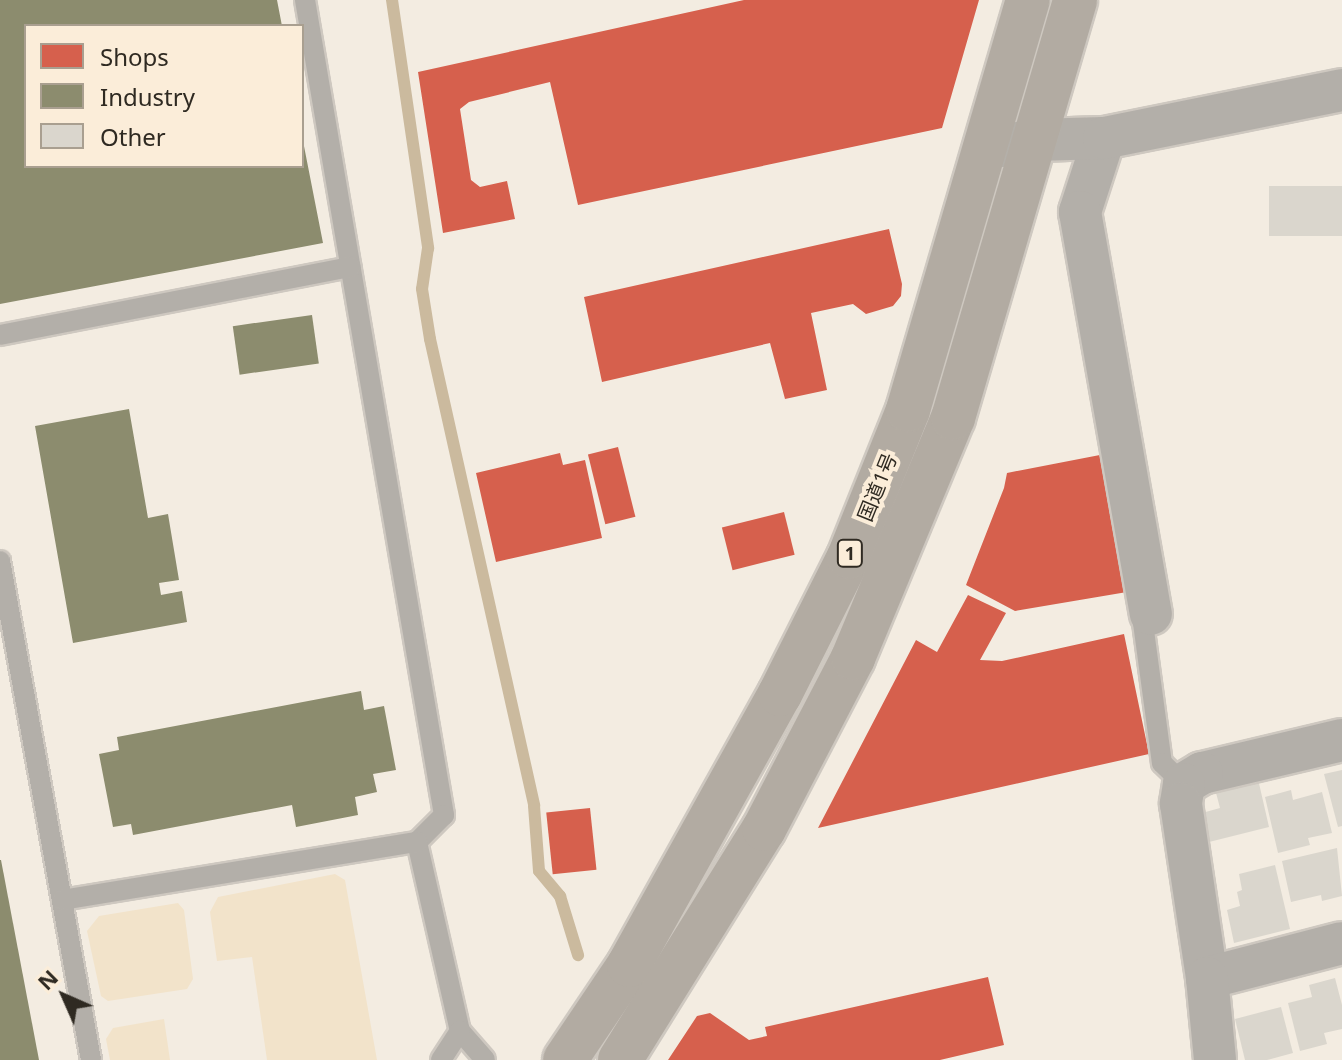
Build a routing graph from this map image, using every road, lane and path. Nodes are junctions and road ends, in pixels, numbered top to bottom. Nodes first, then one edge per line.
1 (305, 0) edge
2 (1028, 0) edge
3 (1075, 0) edge
4 (1342, 90) edge
5 (1104, 138) junction
6 (1035, 140) junction
7 (983, 149) junction
8 (350, 267) junction
9 (0, 335) edge
10 (0, 561) edge
11 (1151, 614) joint
12 (7, 634) edge
13 (1342, 740) edge
14 (1184, 784) junction
15 (417, 842) junction
16 (62, 900) junction
17 (1342, 943) edge
18 (1207, 978) junction
19 (460, 1031) junction
20 (91, 1060) edge
21 (441, 1060) edge
22 (485, 1060) edge
23 (565, 1060) edge
24 (620, 1060) edge
25 (1215, 1060) edge

1 - 8 lane
2 - 7 highway, 国道1号 / 1
3 - 6 highway, 1
4 - 5 street
5 - 6 street
5 - 11 street
6 - 7 street
6 - 24 highway, 1
7 - 23 highway, 国道1号 / 1
8 - 9 lane
8 - 15 lane
10 - 12 lane
11 - 14 lane
12 - 16 lane
13 - 14 street
14 - 18 street
15 - 16 lane
15 - 19 lane
16 - 20 lane
17 - 18 street
18 - 25 street
19 - 21 lane
19 - 22 lane

